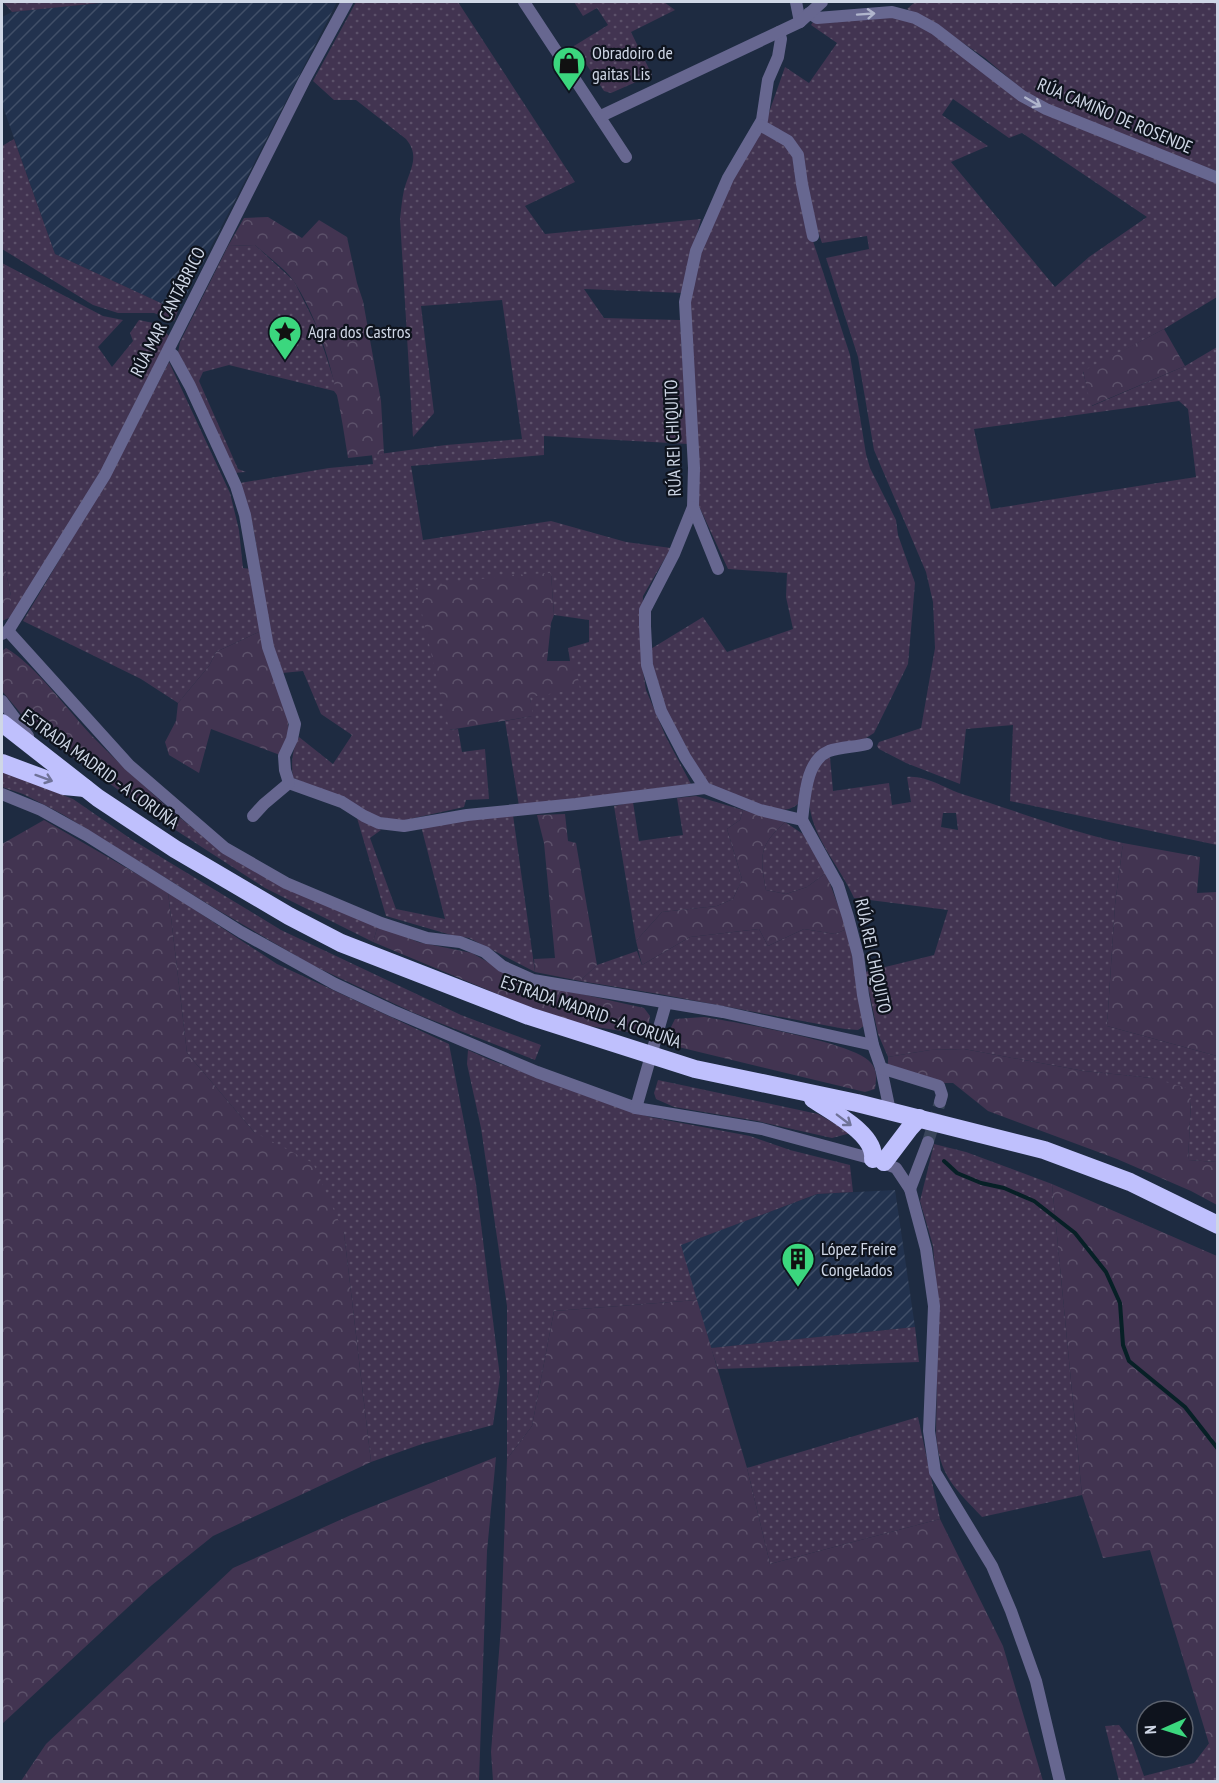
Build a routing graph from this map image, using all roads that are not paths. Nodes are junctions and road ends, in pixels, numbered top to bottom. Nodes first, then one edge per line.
1 (347, 2) edge
2 (524, 2) edge
3 (796, 2) edge
4 (822, 2) edge
5 (805, 17) junction
6 (779, 32) junction
7 (601, 116) junction
8 (760, 125) junction
9 (626, 157) dead end
10 (1218, 178) edge
11 (813, 236) dead end
12 (168, 351) junction
13 (693, 507) junction
14 (718, 569) dead end
15 (5, 632) edge
16 (2, 701) edge
17 (2, 723) edge
18 (867, 744) dead end
19 (37, 749) junction
20 (2, 763) edge
21 (290, 783) junction
22 (87, 788) junction
23 (705, 788) junction
24 (2, 794) edge
25 (253, 816) dead end
26 (802, 820) junction
27 (666, 1004) junction
28 (873, 1045) junction
29 (881, 1068) junction
30 (802, 1092) junction
31 (940, 1102) dead end
32 (636, 1108) junction
33 (890, 1111) junction
34 (919, 1118) junction
35 (928, 1142) tunnel mouth
36 (879, 1161) junction
37 (910, 1190) junction
38 (1218, 1225) edge
39 (1060, 1782) edge

1 - 12 street, RÚA MAR CANTÁBRICO
2 - 7 street
3 - 5 street
4 - 5 street
5 - 6 street
5 -> 10 street, RÚA CAMIÑO DE ROSENDE
6 - 7 street
6 - 8 street, RÚA REI CHIQUITO
7 - 9 street
8 - 11 street
8 - 13 street, RÚA REI CHIQUITO
12 - 15 street, RÚA MAR CANTÁBRICO
12 - 21 street
13 - 14 street
13 - 23 street, RÚA REI CHIQUITO
15 - 27 street
16 - 19 street
17 - 19 highway, ESTRADA MADRID - A CORUÑA
18 - 26 street
19 - 22 highway, ESTRADA MADRID - A CORUÑA
20 -> 22 highway
21 - 23 street
21 - 25 street
22 - 30 highway, ESTRADA MADRID - A CORUÑA
23 - 26 street
24 - 32 street
26 - 28 street, RÚA REI CHIQUITO
27 - 28 street
27 - 32 street
28 - 29 street, RÚA REI CHIQUITO
29 - 31 street
29 - 33 street, RÚA REI CHIQUITO
30 - 33 highway, ESTRADA MADRID - A CORUÑA
30 -> 36 highway
32 - 36 street
33 - 34 highway, ESTRADA MADRID - A CORUÑA
34 - 36 highway
34 - 38 highway, ESTRADA MADRID - A CORUÑA
35 - 37 street
36 - 37 street
37 - 39 street

